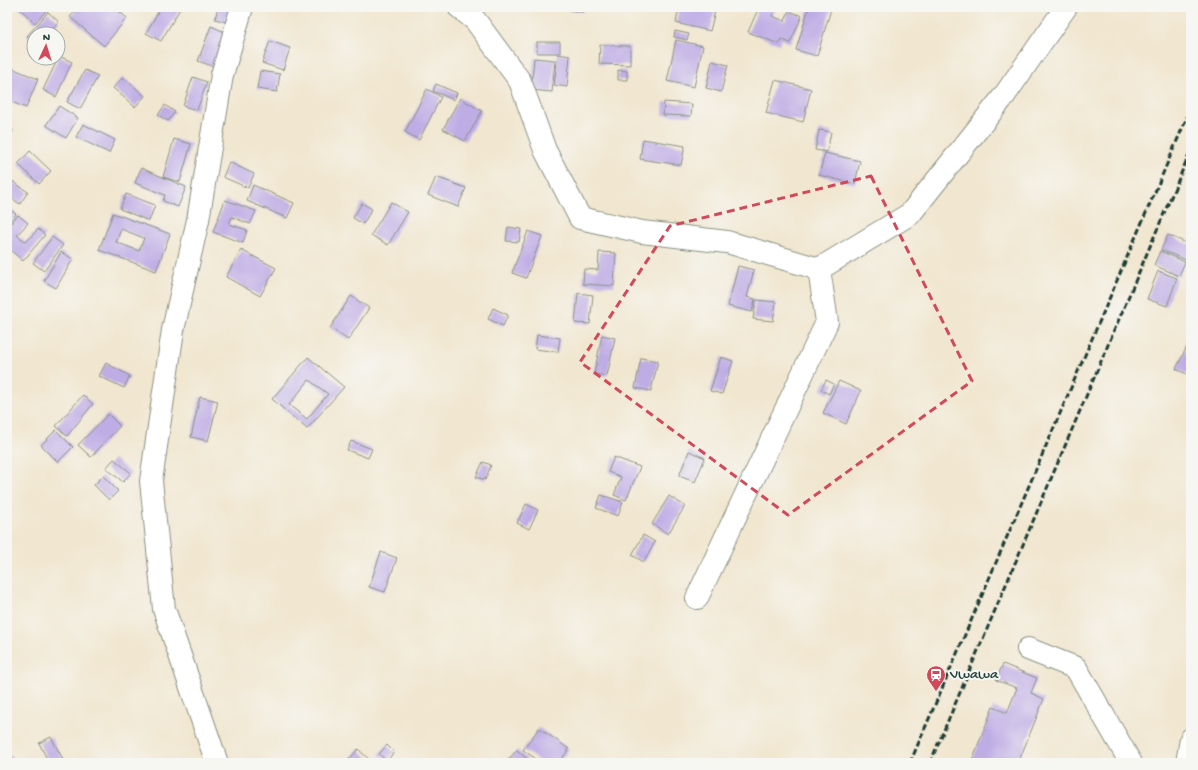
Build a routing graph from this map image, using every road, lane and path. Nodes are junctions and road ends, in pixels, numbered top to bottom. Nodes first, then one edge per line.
1 (242, 7) edge
2 (459, 7) edge
3 (1066, 7) edge
4 (819, 269) junction
5 (697, 598) dead end
6 (1028, 650) dead end
7 (1191, 739) edge
8 (217, 763) edge
9 (1132, 763) edge
10 (1187, 763) edge

1 - 8 street
2 - 4 street
3 - 4 street
4 - 5 street
6 - 9 street
7 - 10 street

